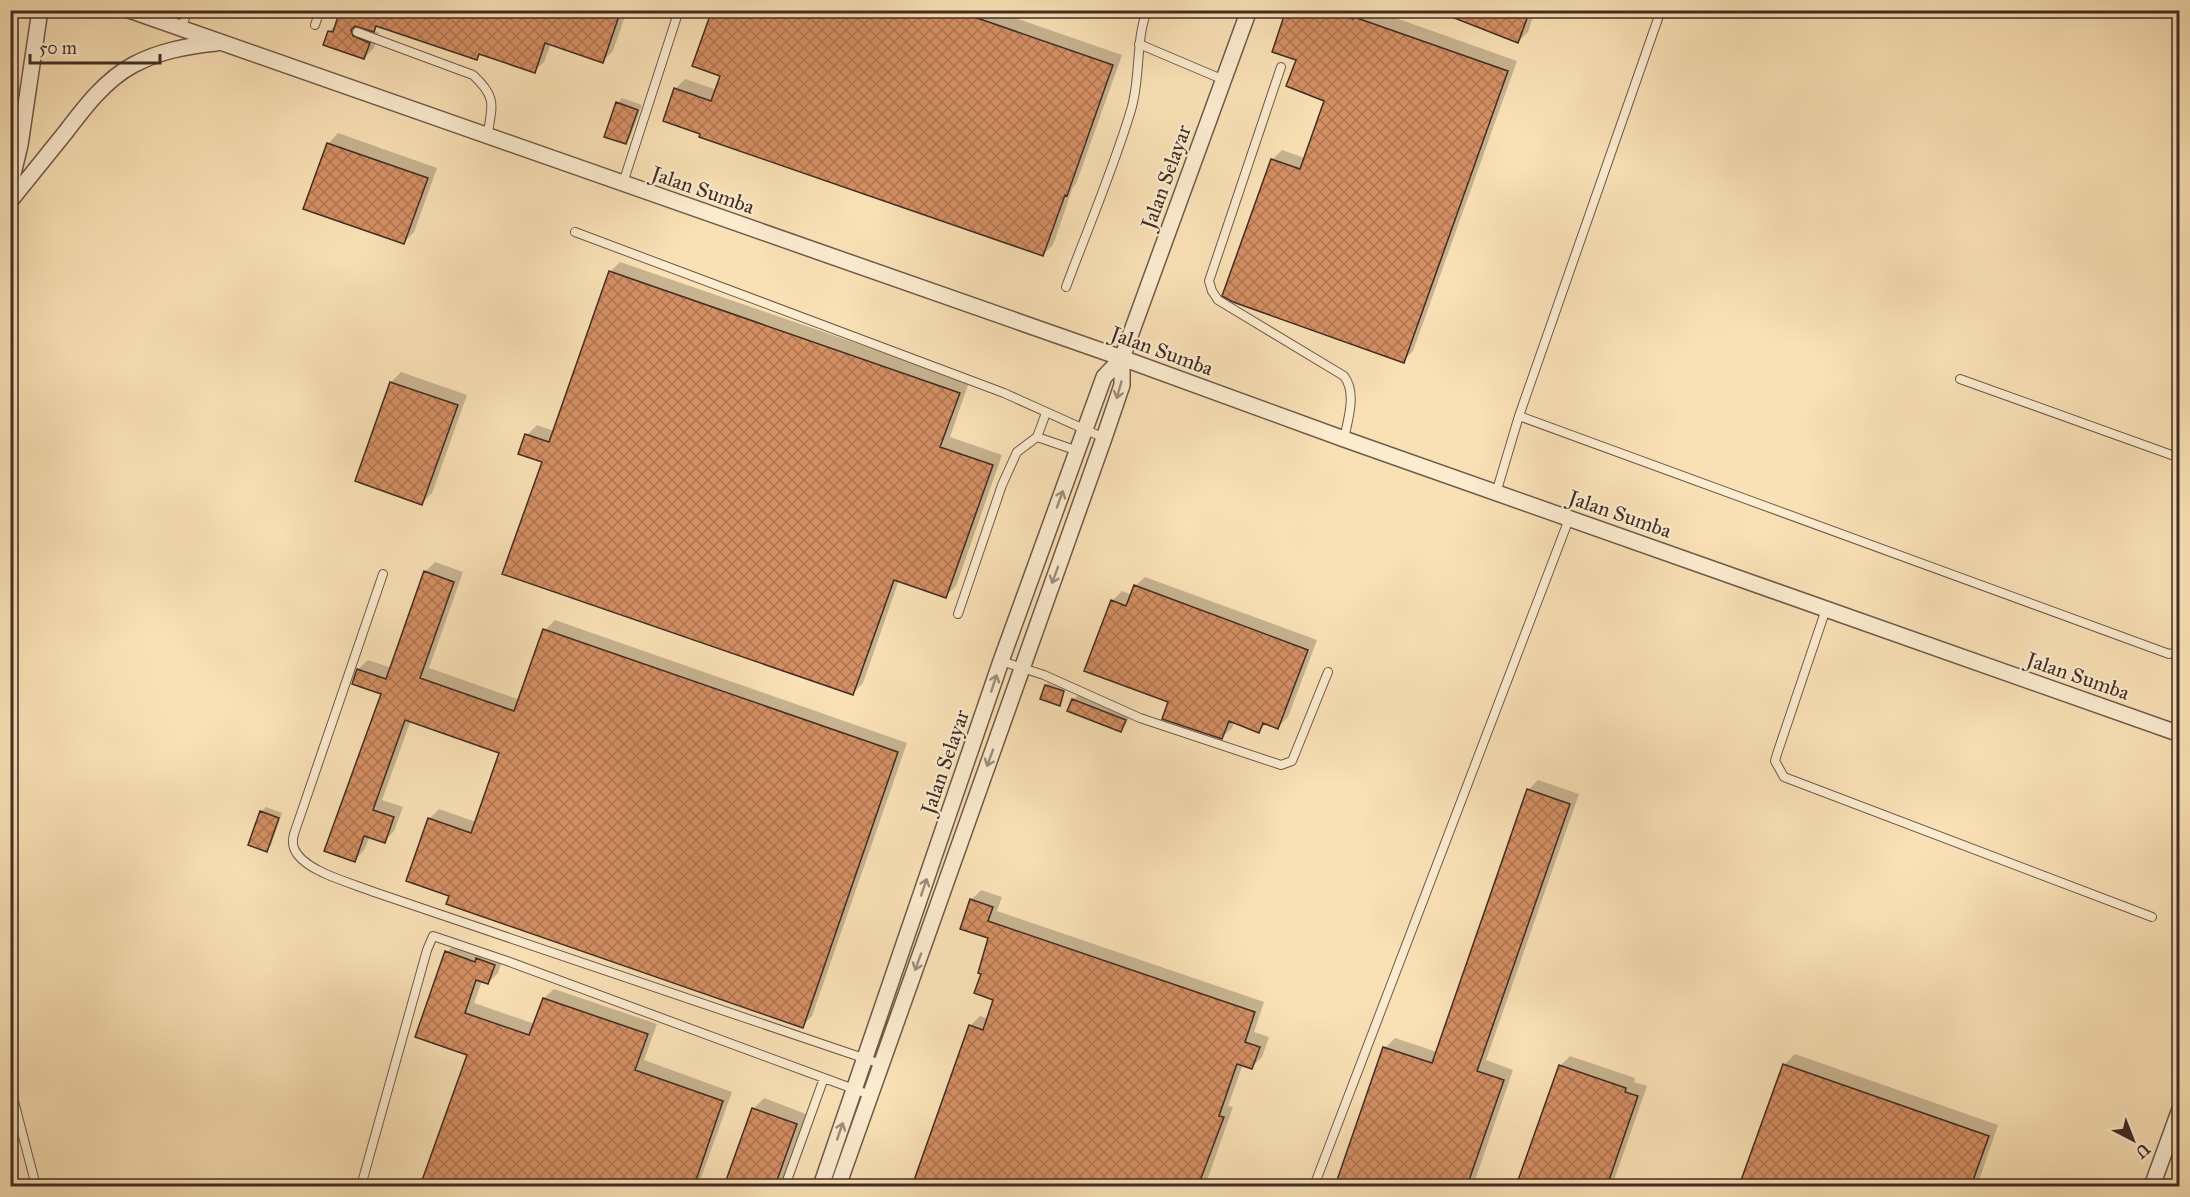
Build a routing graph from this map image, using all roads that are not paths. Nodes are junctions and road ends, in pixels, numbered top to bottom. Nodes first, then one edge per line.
1 (40, 10) edge
2 (129, 10) edge
3 (188, 10) edge
4 (320, 10) edge
5 (679, 10) edge
6 (1147, 10) edge
7 (1249, 10) edge
8 (1661, 10) edge
9 (315, 25) dead end
10 (181, 29) junction
11 (357, 32) dead end
12 (219, 42) junction
13 (1138, 44) junction
14 (1281, 67) dead end
15 (1224, 80) junction
16 (487, 137) junction
17 (622, 184) junction
18 (10, 186) edge
19 (10, 201) edge
20 (575, 232) dead end
21 (1066, 287) dead end
22 (1122, 358) junction
23 (1960, 379) dead end
24 (1046, 413) junction
25 (1519, 416) junction
26 (1086, 430) junction
27 (1037, 437) junction
28 (1104, 438) junction
29 (1344, 439) junction
30 (1078, 451) junction
31 (2180, 458) edge
32 (1496, 493) junction
33 (1569, 519) junction
34 (383, 574) dead end
35 (1826, 609) junction
36 (958, 614) dead end
37 (2180, 651) edge
38 (1001, 661) junction
39 (1022, 668) junction
40 (1328, 672) dead end
41 (2180, 734) edge
42 (962, 777) junction
43 (981, 785) junction
44 (2152, 916) dead end
45 (910, 928) junction
46 (927, 935) junction
47 (866, 1059) junction
48 (881, 1064) junction
49 (824, 1078) junction
50 (10, 1086) edge
51 (855, 1089) junction
52 (870, 1095) junction
53 (2180, 1109) edge
54 (828, 1168) junction
55 (841, 1180) edge
56 (36, 1186) edge
57 (361, 1186) edge
58 (785, 1186) edge
59 (821, 1186) edge
60 (1314, 1186) edge
61 (2152, 1186) edge

1 - 18 street
2 - 10 street, Jalan Sumba
3 - 10 lane
4 - 9 lane
5 - 17 lane
6 - 13 lane
7 - 15 street, Jalan Selayar
8 - 25 lane
10 - 12 street, Jalan Sumba
11 - 16 lane
12 - 16 street, Jalan Sumba
12 - 19 street
13 - 15 lane
13 - 21 lane
14 - 29 lane
15 - 22 street, Jalan Selayar
16 - 17 street, Jalan Sumba
17 - 22 street, Jalan Sumba
20 - 24 lane
22 - 26 street, Jalan Selayar
22 -> 28 street, Jalan Selayar
22 - 29 street, Jalan Sumba
23 - 31 lane
24 - 26 lane
24 - 27 lane
25 - 32 lane
25 - 37 lane
26 - 28 lane
26 - 30 street, Jalan Selayar
27 - 30 lane
27 - 36 lane
28 -> 39 street, Jalan Selayar
29 - 32 street, Jalan Sumba
38 -> 30 street, Jalan Selayar
32 - 33 street, Jalan Sumba
33 - 35 street, Jalan Sumba
33 - 60 lane
34 - 47 lane
35 - 41 street, Jalan Sumba
35 - 44 lane
38 - 39 lane
42 -> 38 street, Jalan Selayar
39 - 40 lane
39 -> 43 street, Jalan Selayar
42 - 43 street
45 -> 42 street, Jalan Selayar
43 - 46 street, Jalan Selayar
45 - 46 street
45 - 47 street, Jalan Selayar
46 -> 48 street, Jalan Selayar
47 - 48 lane
47 - 51 street, Jalan Selayar
48 - 52 street, Jalan Selayar
49 - 51 lane
49 - 57 lane
49 - 58 lane
50 - 56 lane
51 - 52 lane
54 -> 51 street, Jalan Selayar
52 - 55 street, Jalan Selayar
53 - 61 street
54 - 55 street
54 - 59 street, Jalan Selayar

